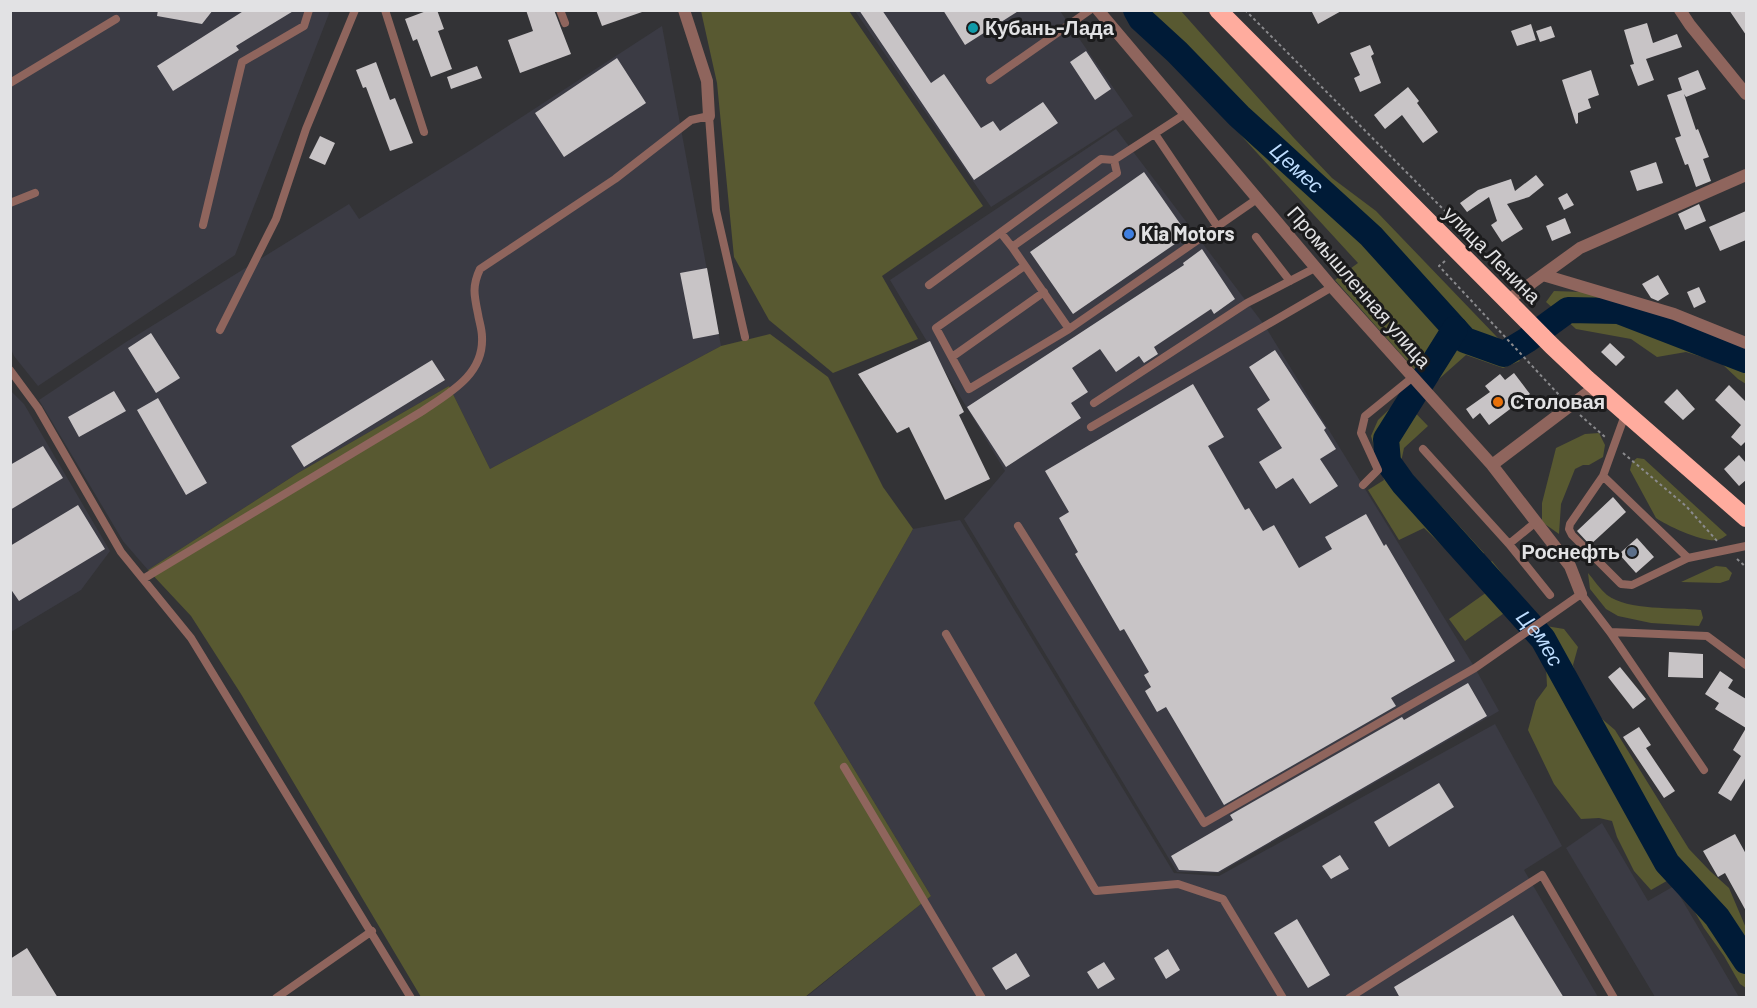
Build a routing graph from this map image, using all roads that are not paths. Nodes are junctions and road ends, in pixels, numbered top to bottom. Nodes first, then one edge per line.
1 (309, 10) edge
2 (355, 10) edge
3 (385, 10) edge
4 (560, 10) edge
5 (684, 10) edge
6 (1090, 10) edge
7 (1098, 10) edge
8 (1218, 10) edge
9 (1680, 10) edge
10 (116, 19) dead end
11 (565, 23) dead end
12 (990, 80) dead end
13 (10, 83) edge
14 (1746, 94) edge
15 (1185, 114) junction
16 (709, 116) junction
17 (424, 132) dead end
18 (1155, 134) junction
19 (1114, 160) junction
20 (1746, 175) edge
21 (34, 193) dead end
22 (1257, 199) junction
23 (10, 203) edge
24 (203, 225) dead end
25 (1216, 226) junction
26 (1001, 233) junction
27 (1256, 237) dead end
28 (1012, 247) junction
29 (1023, 267) dead end
30 (1315, 268) junction
31 (1543, 275) junction
32 (1290, 281) junction
33 (929, 285) dead end
34 (1332, 287) junction
35 (1044, 292) junction
36 (1507, 301) junction
37 (1069, 329) junction
38 (220, 330) dead end
39 (745, 338) dead end
40 (1746, 343) edge
41 (952, 357) junction
42 (10, 370) edge
43 (1413, 377) junction
44 (1595, 387) junction
45 (1094, 403) dead end
46 (1626, 413) junction
47 (1091, 427) dead end
48 (1424, 449) dead end
49 (1492, 465) junction
50 (1603, 476) junction
51 (1363, 485) dead end
52 (1746, 518) edge
53 (1536, 522) junction
54 (1018, 526) dead end
55 (1509, 544) junction
56 (1746, 546) edge
57 (1688, 558) junction
58 (143, 579) junction
59 (1581, 594) junction
60 (1550, 595) dead end
61 (1610, 632) junction
62 (946, 634) dead end
63 (1746, 665) edge
64 (844, 767) dead end
65 (1704, 770) dead end
66 (372, 931) junction
67 (276, 998) edge
68 (411, 998) edge
69 (982, 998) edge
70 (1282, 998) edge
71 (1348, 998) edge
72 (1614, 998) edge

1 - 24 lane
2 - 38 lane
3 - 17 lane
4 - 11 lane
5 - 16 street
6 - 12 lane
7 - 15 street, Промышленная улица
8 - 36 highway, улица Ленина
9 - 14 street
10 - 13 lane
15 - 18 lane
15 - 22 street, Промышленная улица
16 - 39 lane
16 - 58 lane
18 - 19 lane
18 - 25 lane
19 - 26 lane
19 - 28 lane
20 - 31 street
21 - 23 lane
22 - 25 lane
22 - 30 street, Промышленная улица
25 - 37 lane
26 - 28 lane
26 - 33 lane
27 - 32 lane
28 - 35 lane
29 - 41 lane
30 - 32 lane
30 - 34 street, Промышленная улица
31 - 36 street
31 - 40 street
32 - 45 lane
34 - 43 street, Промышленная улица
34 - 47 lane
35 - 37 lane
35 - 41 lane
36 - 44 highway, улица Ленина
37 - 41 lane
42 - 58 lane
43 - 49 street, Промышленная улица
43 - 51 lane
44 - 46 highway, улица Ленина
44 - 49 street
46 - 50 lane
46 - 52 highway, улица Ленина
48 - 55 lane
49 - 53 street, Промышленная улица
50 - 57 lane
50 - 57 lane
53 - 55 lane
53 - 59 street, Промышленная улица
54 - 59 lane
55 - 60 lane
56 - 57 lane
58 - 66 lane
59 - 61 lane
61 - 63 lane
61 - 65 lane
62 - 70 lane
64 - 69 lane
66 - 67 lane
66 - 68 lane
71 - 72 lane

